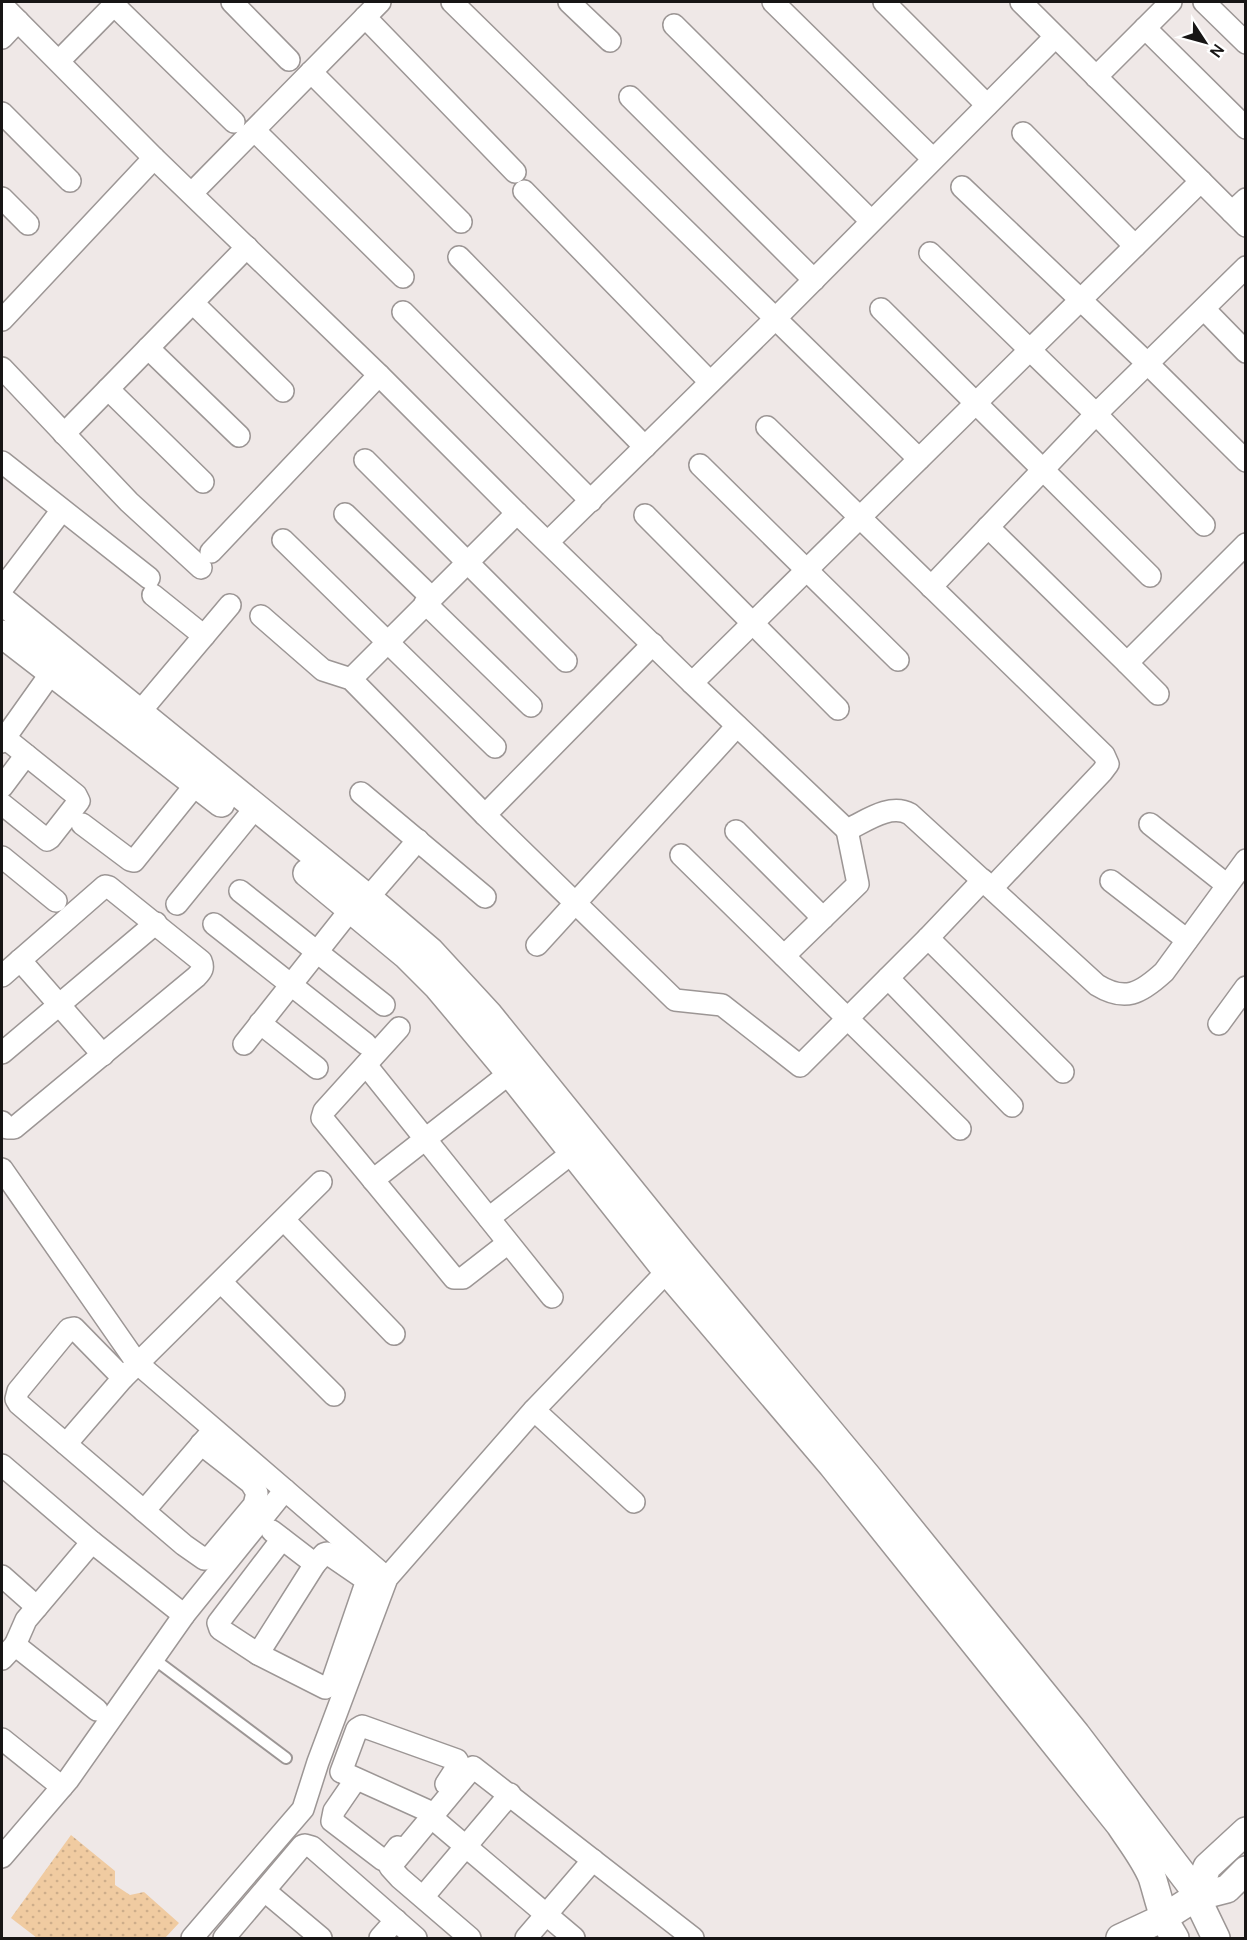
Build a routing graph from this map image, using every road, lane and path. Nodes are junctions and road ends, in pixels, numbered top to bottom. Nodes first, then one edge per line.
1 (232, 2) edge
2 (380, 2) edge
3 (452, 2) edge
4 (569, 2) edge
5 (773, 2) edge
6 (884, 2) edge
7 (1021, 2) edge
8 (1171, 2) edge
9 (1204, 2) edge
10 (115, 3) edge
11 (2, 5) edge
12 (365, 17) junction
13 (18, 21) junction
14 (674, 25) dead end
15 (1145, 28) junction
16 (1056, 37) junction
17 (2, 38) edge
18 (610, 41) dead end
19 (1245, 43) edge
20 (289, 60) dead end
21 (58, 61) junction
22 (311, 72) junction
23 (1096, 77) junction
24 (630, 97) dead end
25 (987, 105) junction
26 (2, 113) edge
27 (234, 122) dead end
28 (1245, 128) edge
29 (254, 130) junction
30 (1023, 133) dead end
31 (154, 158) junction
32 (933, 159) junction
33 (515, 172) dead end
34 (70, 180) dead end
35 (1201, 181) junction
36 (962, 187) dead end
37 (524, 191) dead end
38 (192, 193) junction
39 (2, 198) edge
40 (1241, 212) edge
41 (871, 221) junction
42 (460, 222) dead end
43 (28, 224) dead end
44 (1135, 246) junction
45 (247, 247) junction
46 (930, 252) dead end
47 (459, 257) dead end
48 (1245, 267) edge
49 (403, 278) dead end
50 (814, 280) junction
51 (1080, 300) junction
52 (193, 303) junction
53 (881, 309) dead end
54 (1204, 309) junction
55 (403, 312) dead end
56 (775, 319) junction
57 (2, 321) edge
58 (148, 348) junction
59 (1030, 349) junction
60 (1245, 352) edge
61 (1148, 364) junction
62 (2, 368) edge
63 (380, 375) junction
64 (710, 382) junction
65 (108, 389) junction
66 (282, 391) dead end
67 (976, 403) junction
68 (1096, 414) junction
69 (767, 427) dead end
70 (64, 434) junction
71 (239, 436) dead end
72 (645, 447) junction
73 (919, 459) junction
74 (365, 460) dead end
75 (1245, 461) edge
76 (2, 462) edge
77 (700, 465) dead end
78 (1044, 469) junction
79 (203, 482) dead end
80 (591, 501) junction
81 (62, 510) junction
82 (345, 513) dead end
83 (517, 513) junction
84 (645, 515) dead end
85 (861, 517) junction
86 (1204, 525) dead end
87 (988, 527) junction
88 (283, 540) dead end
89 (548, 542) junction
90 (1245, 544) edge
91 (467, 560) junction
92 (807, 570) junction
93 (1150, 576) dead end
94 (931, 587) junction
95 (2, 589) edge
96 (428, 600) junction
97 (2, 601) edge
98 (230, 605) dead end
99 (261, 616) dead end
100 (752, 624) junction
101 (2, 634) edge
102 (204, 636) junction
103 (387, 641) junction
104 (653, 644) junction
105 (898, 660) dead end
106 (566, 661) dead end
107 (58, 662) junction
108 (1126, 663) junction
109 (351, 679) junction
110 (692, 683) junction
111 (1158, 694) dead end
112 (531, 706) dead end
113 (838, 709) dead end
114 (139, 713) junction
115 (736, 726) junction
116 (3, 740) edge
117 (495, 747) dead end
118 (26, 755) junction
119 (196, 784) junction
120 (2, 787) edge
121 (361, 793) dead end
122 (2, 804) edge
123 (250, 814) junction
124 (485, 815) junction
125 (82, 824) dead end
126 (1150, 824) dead end
127 (847, 830) junction
128 (736, 831) dead end
129 (418, 840) junction
130 (681, 855) dead end
131 (2, 857) edge
132 (1245, 860) edge
133 (1111, 881) dead end
134 (987, 884) junction
135 (1227, 885) junction
136 (240, 891) dead end
137 (485, 897) dead end
138 (56, 901) dead end
139 (576, 902) junction
140 (177, 903) dead end
141 (359, 904) junction
142 (823, 918) junction
143 (156, 923) junction
144 (214, 924) dead end
145 (928, 938) junction
146 (1187, 940) junction
147 (537, 945) dead end
148 (316, 951) junction
149 (784, 956) junction
150 (20, 960) junction
151 (2, 976) edge
152 (888, 978) junction
153 (291, 984) junction
154 (1245, 987) edge
155 (59, 1005) junction
156 (384, 1005) dead end
157 (848, 1018) junction
158 (260, 1023) junction
159 (1219, 1024) dead end
160 (399, 1028) dead end
161 (244, 1044) dead end
162 (2, 1053) edge
163 (366, 1054) junction
164 (103, 1055) junction
165 (317, 1068) dead end
166 (1063, 1072) dead end
167 (510, 1073) junction
168 (1012, 1106) dead end
169 (2, 1122) edge
170 (960, 1129) dead end
171 (426, 1138) junction
172 (572, 1153) junction
173 (2, 1169) edge
174 (373, 1179) junction
175 (321, 1182) dead end
176 (489, 1218) junction
177 (284, 1220) junction
178 (508, 1243) junction
179 (675, 1263) junction
180 (221, 1282) junction
181 (552, 1297) dead end
182 (394, 1334) dead end
183 (130, 1370) junction
184 (334, 1395) dead end
185 (534, 1410) junction
186 (208, 1437) junction
187 (66, 1444) junction
188 (2, 1465) edge
189 (285, 1490) junction
190 (634, 1502) dead end
191 (144, 1511) junction
192 (259, 1522) junction
193 (282, 1539) junction
194 (92, 1542) junction
195 (315, 1564) junction
196 (2, 1576) edge
197 (387, 1578) junction
198 (37, 1607) junction
199 (184, 1615) junction
200 (8, 1652) edge
201 (258, 1654) junction
202 (154, 1659) junction
203 (97, 1710) dead end
204 (2, 1739) edge
205 (286, 1758) dead end
206 (318, 1762) junction
207 (348, 1775) junction
208 (62, 1787) junction
209 (510, 1794) junction
210 (303, 1809) junction
211 (429, 1813) junction
212 (1245, 1831) edge
213 (466, 1847) junction
214 (4, 1850) edge
215 (593, 1860) junction
216 (1245, 1870) edge
217 (265, 1891) junction
218 (423, 1897) junction
219 (1196, 1897) junction
220 (546, 1915) junction
221 (396, 1920) junction
222 (1169, 1928) edge
223 (680, 1934) edge
224 (231, 1936) edge
225 (192, 1938) edge
226 (321, 1938) edge
227 (380, 1938) edge
228 (416, 1938) edge
229 (454, 1938) edge
230 (470, 1938) edge
231 (526, 1938) edge
232 (574, 1938) edge
233 (1120, 1938) edge
234 (1216, 1938) edge

1 - 20 street
2 - 12 street
3 - 56 street
4 - 18 street
5 - 32 street
6 - 25 street
7 - 16 street
8 - 15 street
9 - 19 street
10 - 21 street
10 - 27 street
11 - 13 street
12 - 22 street
12 - 33 street
13 - 17 street
13 - 21 street
14 - 41 street
15 - 23 street
15 - 28 street
16 - 23 street
16 - 25 street
21 - 31 street
22 - 29 street
22 - 42 street
23 - 35 street
24 - 50 street
25 - 32 street
26 - 34 street
29 - 38 street
29 - 49 street
30 - 44 street
31 - 38 street
31 - 57 street
32 - 41 street
35 - 40 street
35 - 44 street
36 - 51 street
37 - 64 street
38 - 45 street
39 - 43 street
41 - 50 street
44 - 51 street
45 - 52 street
45 - 63 street
46 - 59 street
47 - 72 street
48 - 54 street
50 - 56 street
51 - 59 street
51 - 61 street
52 - 58 street
52 - 66 street
53 - 67 street
54 - 60 street
54 - 61 street
55 - 80 street
56 - 64 street
56 - 73 street
58 - 65 street
58 - 71 street
59 - 67 street
59 - 68 street
61 - 68 street
61 - 75 street
62 - 70 street
63 - 70 street
63 - 83 street
64 - 72 street
65 - 70 street
65 - 79 street
67 - 73 street
67 - 78 street
68 - 78 street
68 - 86 street
69 - 85 street
72 - 80 street
73 - 85 street
74 - 91 street
76 - 81 street
77 - 92 street
78 - 87 street
78 - 93 street
80 - 89 street
81 - 95 street
81 - 102 street
82 - 96 street
83 - 89 street
83 - 91 street
84 - 100 street
85 - 92 street
85 - 94 street
87 - 94 street
87 - 108 street
88 - 103 street
89 - 104 street
90 - 108 street
91 - 96 street
91 - 106 street
92 - 100 street
92 - 105 street
94 - 134 street
96 - 103 street
96 - 112 street
97 - 107 street
98 - 102 street
99 - 109 street
100 - 110 street
100 - 113 street
101 - 107 street
102 - 114 street
103 - 109 street
103 - 117 street
104 - 110 street
104 - 124 street
107 - 114 street
107 - 116 street
107 - 119 street
108 - 111 street
109 - 124 street
110 - 115 street
114 - 123 street
115 - 127 street
115 - 139 street
116 - 118 street
118 - 120 street
118 - 122 street
119 - 123 street
119 - 125 street
121 - 129 street
123 - 140 street
123 - 141 street
124 - 139 street
126 - 135 street
127 - 134 street
127 - 142 street
128 - 142 street
129 - 137 street
129 - 141 street
130 - 149 street
131 - 138 street
132 - 135 street
133 - 146 street
134 - 145 street
134 - 146 street
135 - 146 street
136 - 148 street
139 - 147 street
139 - 157 street
141 - 148 street
141 - 167 street
141 - 179 street
142 - 149 street
143 - 150 street
143 - 155 street
143 - 164 street
144 - 153 street
145 - 152 street
145 - 166 street
148 - 153 street
148 - 156 street
149 - 157 street
150 - 151 street
150 - 155 street
152 - 157 street
152 - 168 street
153 - 158 street
153 - 163 street
154 - 159 street
155 - 162 street
155 - 164 street
157 - 170 street
158 - 161 street
158 - 165 street
160 - 163 street
163 - 171 street
163 - 174 street
164 - 169 street
167 - 171 street
167 - 172 street
171 - 174 street
171 - 176 street
172 - 176 street
172 - 179 street
173 - 183 street
174 - 178 street
175 - 177 street
176 - 178 street
177 - 180 street
177 - 182 street
178 - 181 street
179 - 185 street
179 - 219 street
179 - 222 street
180 - 183 street
180 - 184 street
183 - 186 street
183 - 187 street
183 - 187 street
185 - 190 street
185 - 197 street
186 - 189 street
186 - 191 street
186 - 191 street
187 - 191 street
188 - 194 street
189 - 192 street
189 - 197 street
192 - 193 street
192 - 199 street
193 - 195 street
193 - 201 street
194 - 198 street
194 - 199 street
195 - 201 street
195 - 201 street
196 - 198 street
197 - 206 street
198 - 200 street
199 - 202 street
200 - 203 street
202 - 205 lane
202 - 208 street
204 - 208 street
206 - 207 street
206 - 210 street
207 - 211 street
207 - 211 street
207 - 211 street
208 - 214 street
209 - 211 street
209 - 213 street
209 - 215 street
210 - 225 street
210 - 229 street
211 - 213 street
211 - 218 street
212 - 219 street
213 - 218 street
213 - 220 street
215 - 220 street
215 - 223 street
216 - 219 street
217 - 221 street
217 - 224 street
217 - 226 street
218 - 230 street
219 - 222 street
219 - 234 street
220 - 231 street
220 - 232 street
221 - 227 street
221 - 228 street
222 - 233 street

